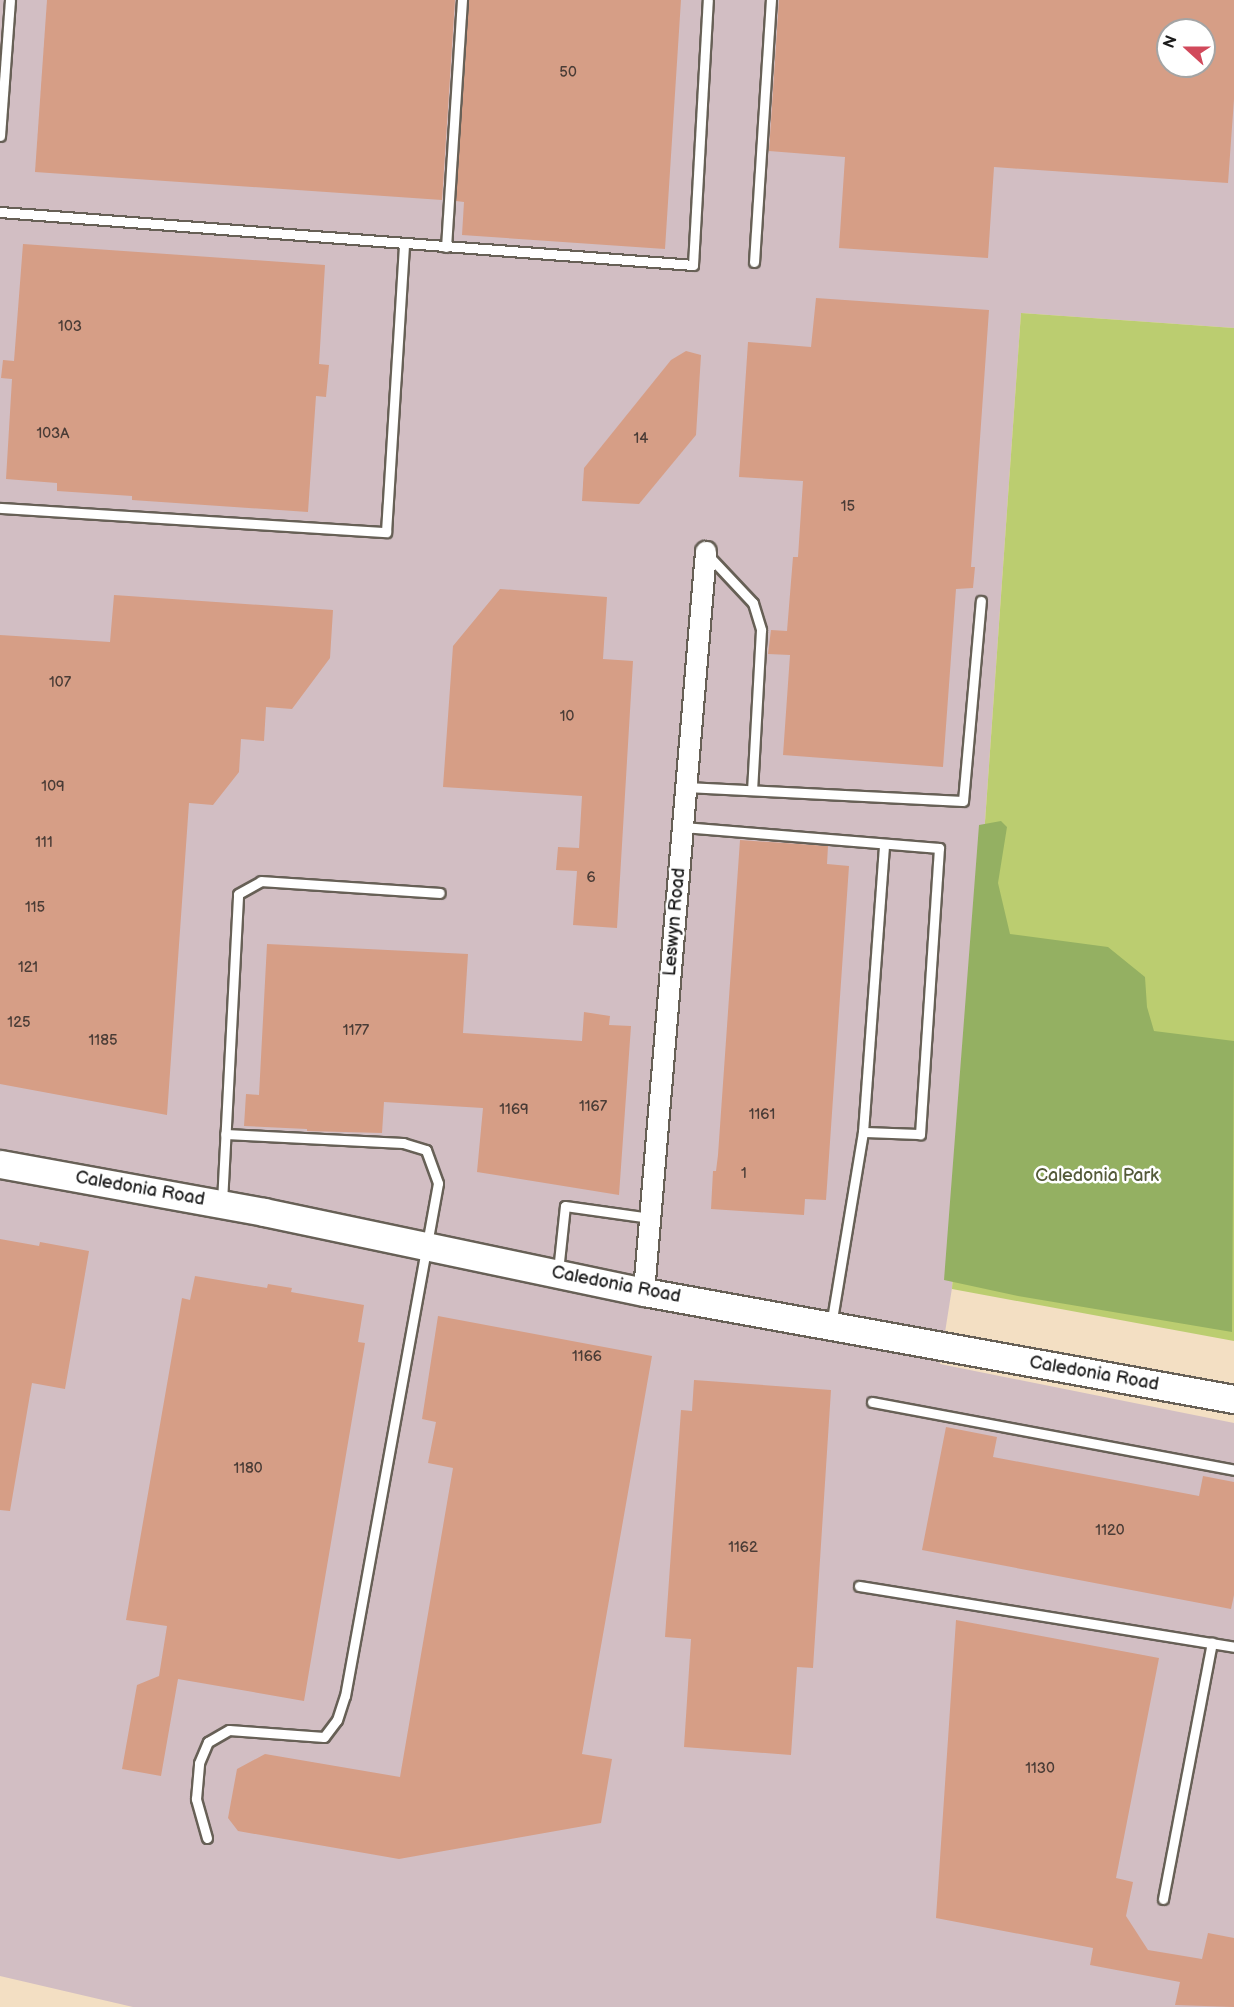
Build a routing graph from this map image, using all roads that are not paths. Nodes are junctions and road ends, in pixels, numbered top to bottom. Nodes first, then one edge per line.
1 (462, 0) edge
2 (708, 0) edge
3 (771, 0) edge
4 (6, 6) edge
5 (0, 136) edge
6 (0, 212) edge
7 (404, 244) junction
8 (446, 247) junction
9 (754, 262) dead end
10 (0, 508) edge
11 (706, 552) joint
12 (981, 601) dead end
13 (686, 787) junction
14 (752, 790) junction
15 (683, 827) junction
16 (884, 845) junction
17 (440, 892) dead end
18 (863, 1132) junction
19 (225, 1134) junction
20 (0, 1164) edge
21 (222, 1204) junction
22 (650, 1218) junction
23 (428, 1246) junction
24 (558, 1274) junction
25 (644, 1292) junction
26 (831, 1326) junction
27 (1234, 1399) edge
28 (872, 1402) dead end
29 (1234, 1470) edge
30 (859, 1586) dead end
31 (1212, 1643) junction
32 (1234, 1647) edge
33 (207, 1838) dead end
34 (1163, 1899) dead end

1 - 8 lane
2 - 8 lane
3 - 9 lane
4 - 5 lane
6 - 7 lane
7 - 8 lane
7 - 10 lane
11 - 13 street, Leswyn Road
11 - 14 lane
12 - 14 lane
13 - 14 lane
13 - 15 street, Leswyn Road
15 - 16 lane
15 - 22 street, Leswyn Road
16 - 18 lane
16 - 18 lane
17 - 19 lane
18 - 26 lane
19 - 21 lane
19 - 23 lane
20 - 21 street, Caledonia Road
21 - 23 street, Caledonia Road
22 - 24 lane
22 - 25 street, Leswyn Road
23 - 24 street, Caledonia Road
23 - 33 lane
24 - 25 street, Caledonia Road
25 - 26 street, Caledonia Road
26 - 27 street, Caledonia Road
28 - 29 lane
30 - 31 lane
31 - 32 lane
31 - 34 lane

